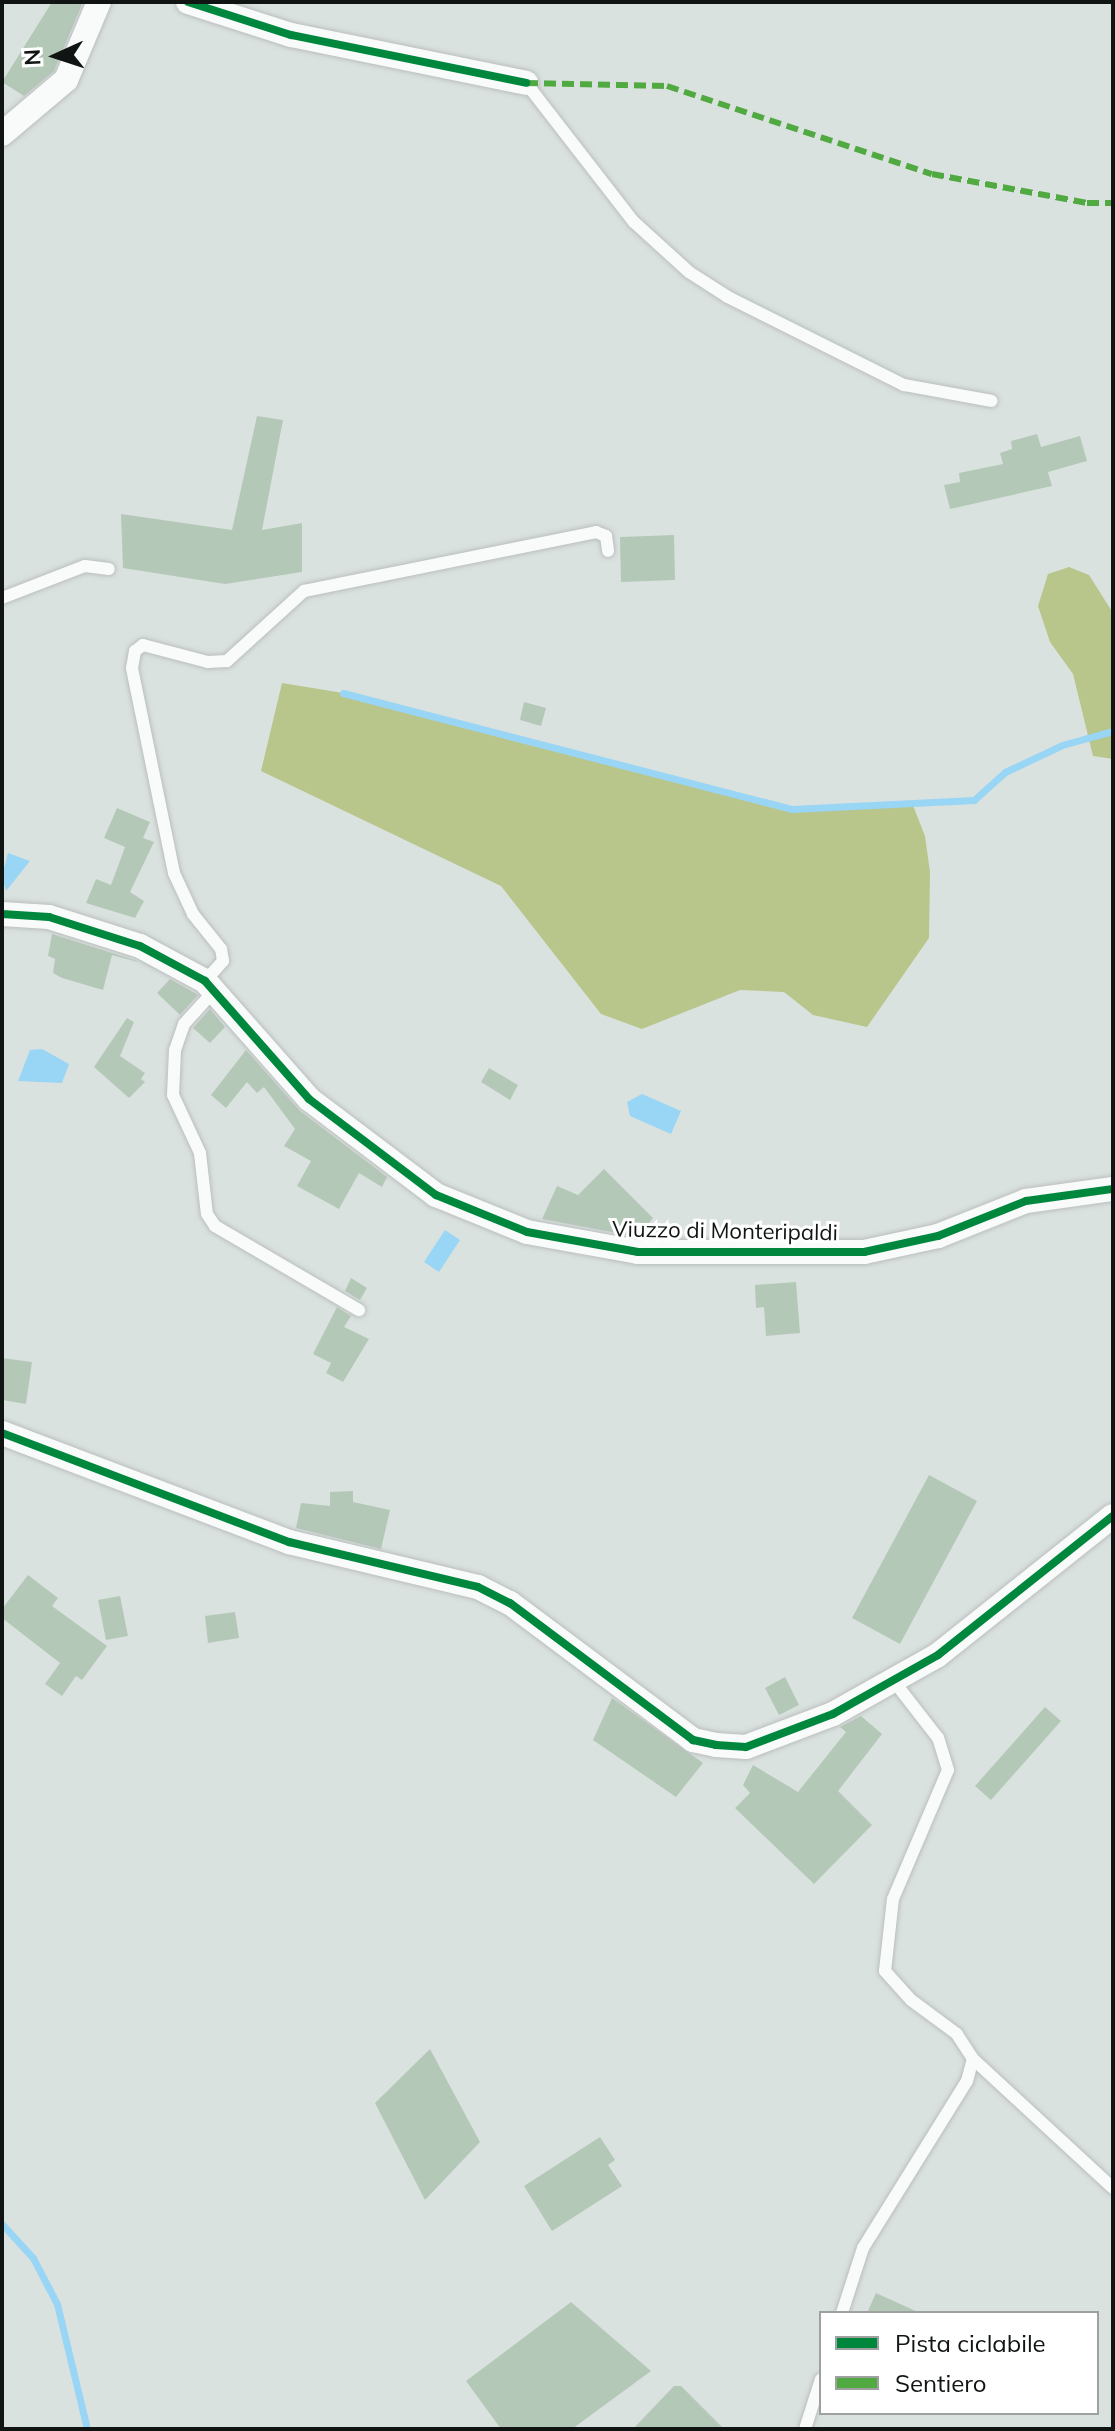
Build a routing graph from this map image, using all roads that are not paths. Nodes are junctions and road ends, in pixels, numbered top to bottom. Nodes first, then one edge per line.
1 (99, 2) edge
2 (188, 2) edge
3 (526, 83) joint
4 (2, 134) edge
5 (992, 401) dead end
6 (608, 551) dead end
7 (109, 569) dead end
8 (2, 598) edge
9 (2, 914) edge
10 (209, 986) junction
11 (1113, 1189) edge
12 (359, 1310) dead end
13 (2, 1433) edge
14 (1113, 1516) edge
15 (893, 1680) junction
16 (973, 2059) junction
17 (1113, 2188) edge
18 (843, 2311) edge
19 (819, 2385) edge
20 (805, 2429) edge

1 - 4 street
2 - 3 street
3 - 5 lane
6 - 10 lane
7 - 8 lane
9 - 10 street, Viuzzo di Monteripaldi
10 - 11 street, Viuzzo di Monteripaldi
10 - 12 lane
13 - 15 street
14 - 15 street
15 - 16 lane
16 - 17 lane
16 - 18 lane
19 - 20 lane

